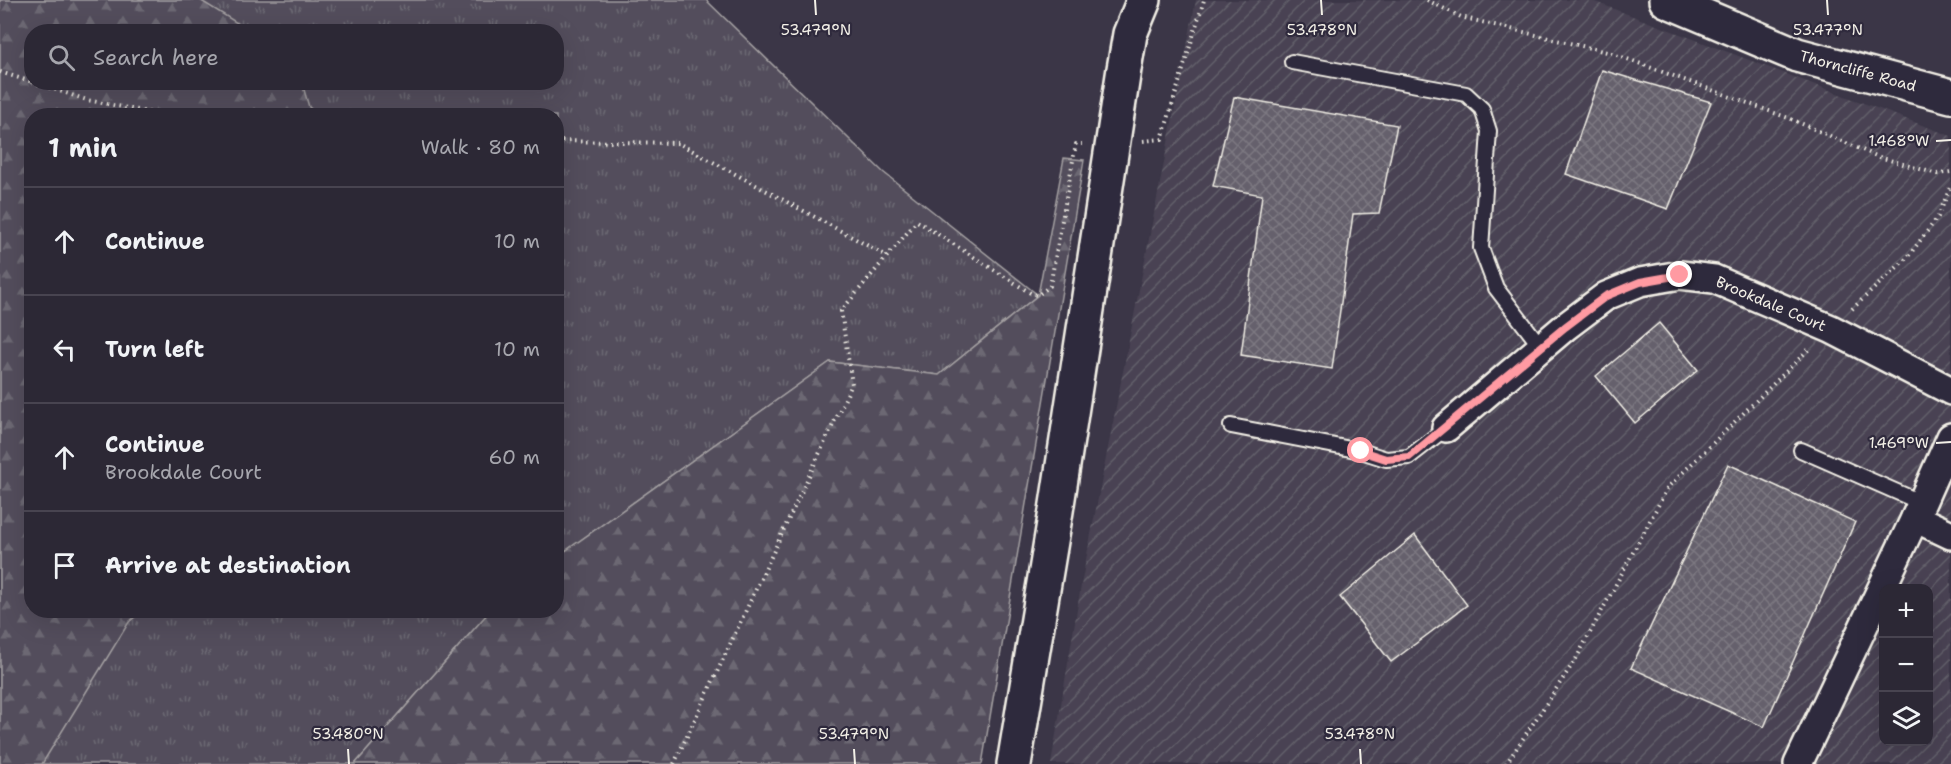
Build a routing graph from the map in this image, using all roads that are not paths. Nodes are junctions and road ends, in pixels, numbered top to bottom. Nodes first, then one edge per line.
1 (1128, 0) edge
2 (1144, 0) edge
3 (1666, 0) edge
4 (1130, 34) junction
5 (1292, 62) dead end
6 (1951, 96) edge
7 (1541, 347) junction
8 (1951, 391) edge
9 (1231, 426) dead end
10 (1446, 428) joint
11 (1951, 437) edge
12 (1801, 450) dead end
13 (1919, 511) junction
14 (1951, 535) edge
15 (1014, 764) edge
16 (1798, 764) edge

1 - 4 main road
2 - 4 main road
3 - 6 main road, Thorncliffe Road
4 - 15 main road
5 - 7 lane
7 - 8 street, Brookdale Court
7 - 10 street, Brookdale Court
9 - 10 lane
11 - 13 street
12 - 13 lane
13 - 14 street
13 - 16 street

